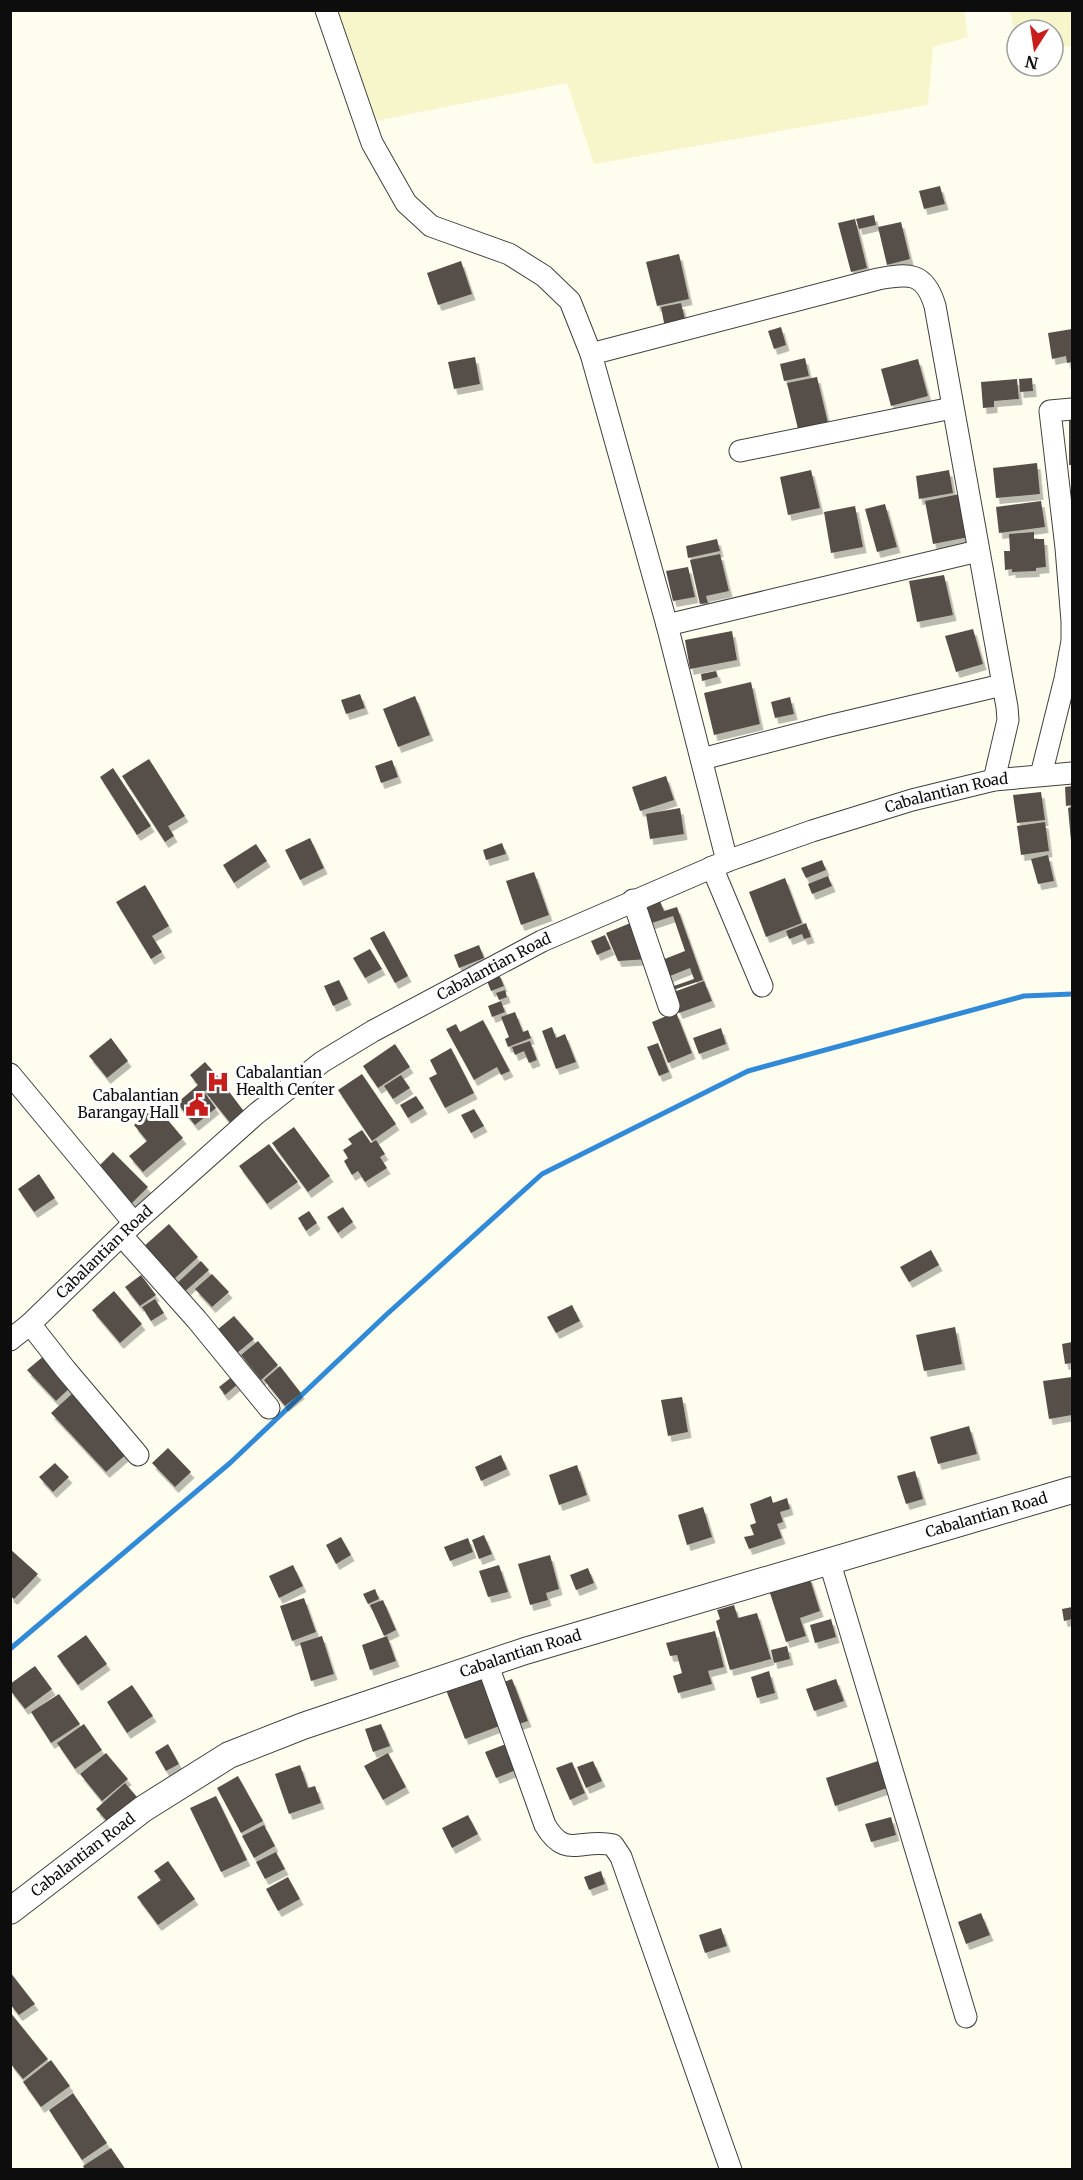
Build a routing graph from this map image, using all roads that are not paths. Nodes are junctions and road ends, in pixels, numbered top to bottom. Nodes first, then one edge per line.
1 (326, 10) edge
2 (591, 354) junction
3 (952, 408) junction
4 (1072, 409) edge
5 (740, 451) dead end
6 (978, 551) junction
7 (668, 625) junction
8 (1002, 685) junction
9 (1066, 702) edge
10 (702, 759) junction
11 (1072, 773) edge
12 (1041, 775) junction
13 (994, 780) junction
14 (719, 864) junction
15 (633, 900) junction
16 (762, 986) dead end
17 (669, 1006) dead end
18 (10, 1074) edge
19 (128, 1230) junction
20 (30, 1324) junction
21 (10, 1340) edge
22 (269, 1408) dead end
23 (138, 1455) dead end
24 (1072, 1490) edge
25 (829, 1560) junction
26 (487, 1664) junction
27 (10, 1911) edge
28 (966, 2017) dead end
29 (730, 2169) edge

1 - 2 street
2 - 3 street
2 - 7 street
3 - 5 street
3 - 6 street
4 - 9 street
6 - 7 street
6 - 8 street
7 - 10 street
8 - 10 street
8 - 13 street
9 - 12 street
10 - 14 street
11 - 12 street, Cabalantian Road
12 - 13 street, Cabalantian Road
13 - 14 street, Cabalantian Road
14 - 15 street, Cabalantian Road
14 - 16 street
15 - 17 street
15 - 19 street, Cabalantian Road
18 - 19 street
19 - 20 street, Cabalantian Road
19 - 22 street
20 - 21 street, Cabalantian Road
20 - 23 street
24 - 25 street, Cabalantian Road
25 - 26 street, Cabalantian Road
25 - 28 street
26 - 27 street, Cabalantian Road
26 - 29 street

